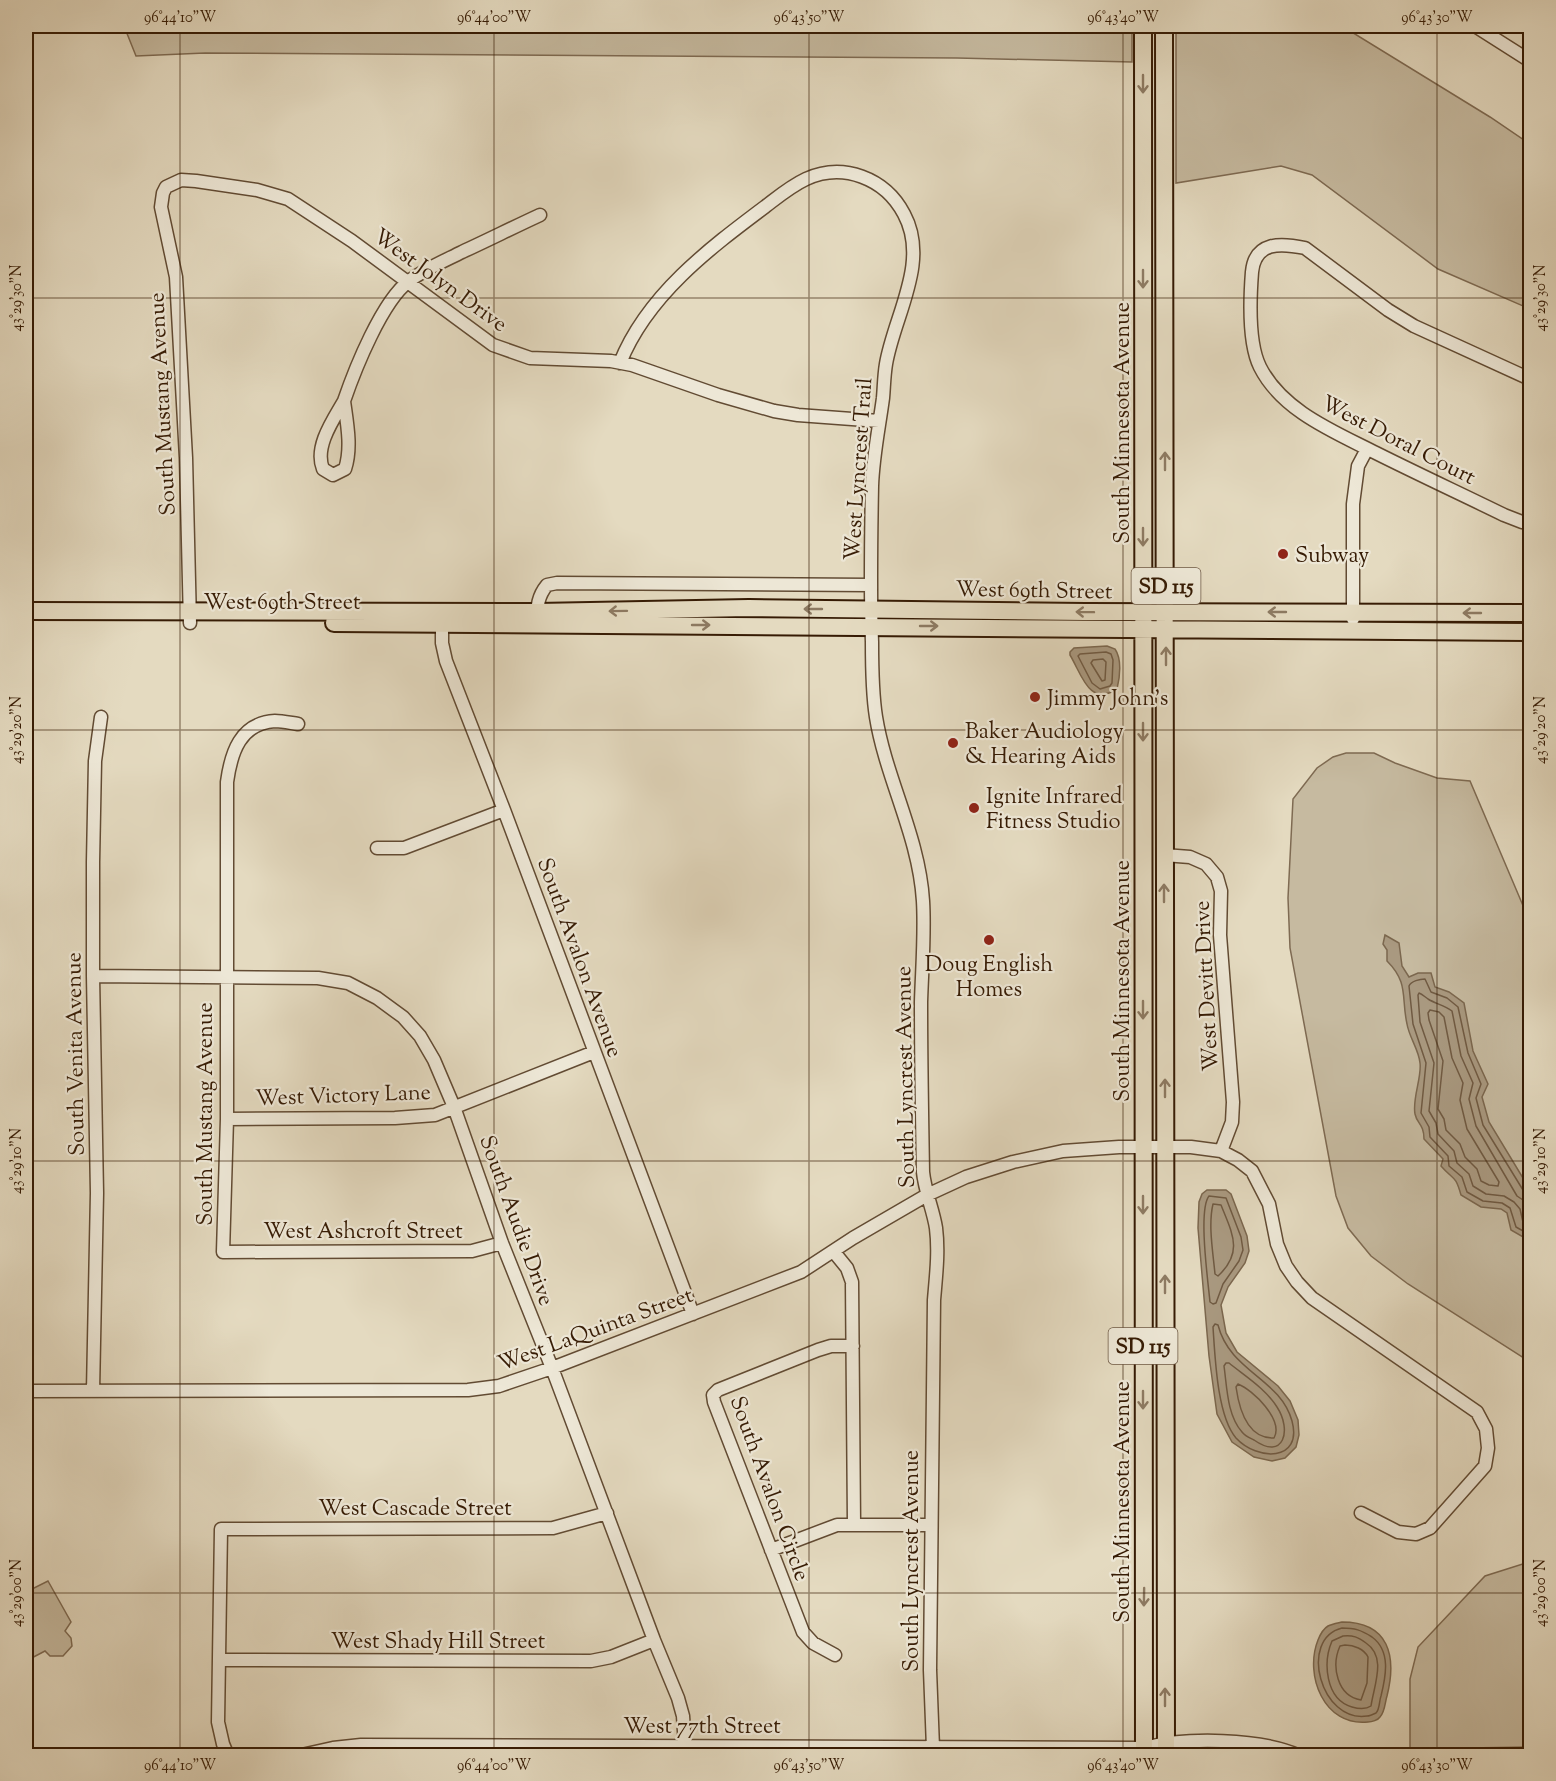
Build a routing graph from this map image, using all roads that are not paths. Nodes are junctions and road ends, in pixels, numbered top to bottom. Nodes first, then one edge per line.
1 (1143, 26) edge
2 (1164, 26) edge
3 (1475, 26) edge
4 (1530, 61) edge
5 (166, 187) joint
6 (540, 215) dead end
7 (408, 282) junction
8 (620, 363) junction
9 (1530, 379) edge
10 (344, 401) junction
11 (879, 421) junction
12 (1367, 449) junction
13 (1530, 523) edge
14 (871, 585) junction
15 (871, 609) junction
16 (26, 611) edge
17 (1166, 611) junction
18 (1353, 612) junction
19 (1530, 613) edge
20 (190, 617) junction
21 (442, 618) junction
22 (537, 618) junction
23 (1143, 621) junction
24 (26, 622) edge
25 (871, 626) junction
26 (1166, 630) junction
27 (1353, 631) junction
28 (1530, 632) edge
29 (101, 717) dead end
30 (298, 724) dead end
31 (504, 810) junction
32 (377, 848) dead end
33 (1164, 855) junction
34 (93, 976) junction
35 (225, 977) junction
36 (594, 1052) junction
37 (454, 1107) junction
38 (227, 1119) junction
39 (1143, 1147) junction
40 (1165, 1147) junction
41 (1221, 1151) junction
42 (927, 1195) junction
43 (502, 1243) junction
44 (834, 1251) junction
45 (223, 1252) joint
46 (693, 1314) junction
47 (853, 1346) junction
48 (552, 1368) junction
49 (26, 1391) edge
50 (93, 1391) junction
51 (607, 1513) junction
52 (1361, 1513) dead end
53 (854, 1524) junction
54 (931, 1525) junction
55 (771, 1550) junction
56 (654, 1641) junction
57 (835, 1655) dead end
58 (219, 1660) junction
59 (1156, 1751) edge
60 (684, 1752) edge
61 (933, 1753) edge
62 (228, 1755) edge
63 (297, 1755) edge
64 (1300, 1755) edge

1 -> 23 main road, South Minnesota Avenue / SD 115
17 -> 2 main road, South Minnesota Avenue / SD 115
3 - 4 street
5 - 7 street, West Jolyn Drive
5 - 20 street, South Mustang Avenue
6 - 7 street
7 - 8 street, West Jolyn Drive
7 - 10 street
8 - 11 street, West Jolyn Drive
8 - 11 street, West Lyncrest Trail
9 - 12 street, West Doral Court
10 - 10 street
11 - 14 street, West Lyncrest Trail
12 - 13 street, West Doral Court
12 - 18 street
14 - 15 street, West Lyncrest Trail
14 - 22 street
15 -> 22 main road, West 69th Street
23 -> 15 main road, West 69th Street
15 - 25 street, West Lyncrest Trail
16 - 20 main road, West 69th Street
18 -> 17 main road, West 69th Street
17 - 23 main road, West 69th Street
17 - 26 main road, South Minnesota Avenue / SD 115
19 -> 18 main road, West 69th Street
18 - 27 street
20 - 21 main road, West 69th Street
20 - 24 main road, West 69th Street
21 - 22 main road, West 69th Street
21 - 31 street, South Avalon Avenue
22 -> 25 main road, West 69th Street
25 -> 23 main road, West 69th Street
23 - 26 main road, West 69th Street
23 -> 39 main road, South Minnesota Avenue / SD 115
25 - 42 street, South Lyncrest Avenue
26 - 27 main road, West 69th Street
33 -> 26 main road, South Minnesota Avenue / SD 115
27 - 28 main road, West 69th Street
29 - 34 street, South Venita Avenue
30 - 35 street, South Mustang Avenue
31 - 32 street
31 - 36 street, South Avalon Avenue
40 -> 33 main road, South Minnesota Avenue / SD 115
33 - 41 street, West Devitt Drive
34 - 35 street, South Audie Drive
34 - 50 street, South Venita Avenue
35 - 37 street, South Audie Drive
35 - 38 street, South Mustang Avenue
36 - 37 street, West Victory Lane
36 - 46 street, South Avalon Avenue
37 - 38 street, West Victory Lane
37 - 43 street, South Audie Drive
38 - 45 street, South Mustang Avenue
39 - 40 street, West LaQuinta Street
39 - 42 street, West LaQuinta Street
39 -> 59 main road, South Minnesota Avenue / SD 115
40 - 41 street, West LaQuinta Street
59 -> 40 main road, South Minnesota Avenue / SD 115
41 - 52 street
42 - 44 street, West LaQuinta Street
42 - 54 street, South Lyncrest Avenue
43 - 45 street, West Ashcroft Street
43 - 48 street, South Audie Drive
44 - 46 street, West LaQuinta Street
44 - 47 street
46 - 48 street, West LaQuinta Street
47 - 53 street
47 - 55 street, South Avalon Circle
48 - 50 street, West LaQuinta Street
48 - 51 street, South Audie Drive
49 - 50 street, West LaQuinta Street
51 - 56 street, South Audie Drive
51 - 58 street, West Cascade Street
53 - 54 street
53 - 55 street
54 - 61 street, South Lyncrest Avenue
55 - 57 street, South Avalon Circle
56 - 58 street, West Shady Hill Street
56 - 60 street, South Audie Drive
58 - 62 street
59 - 61 street, West 77th Street
59 - 64 street, West 77th Street
60 - 61 street, West 77th Street
60 - 63 street, West 77th Street

